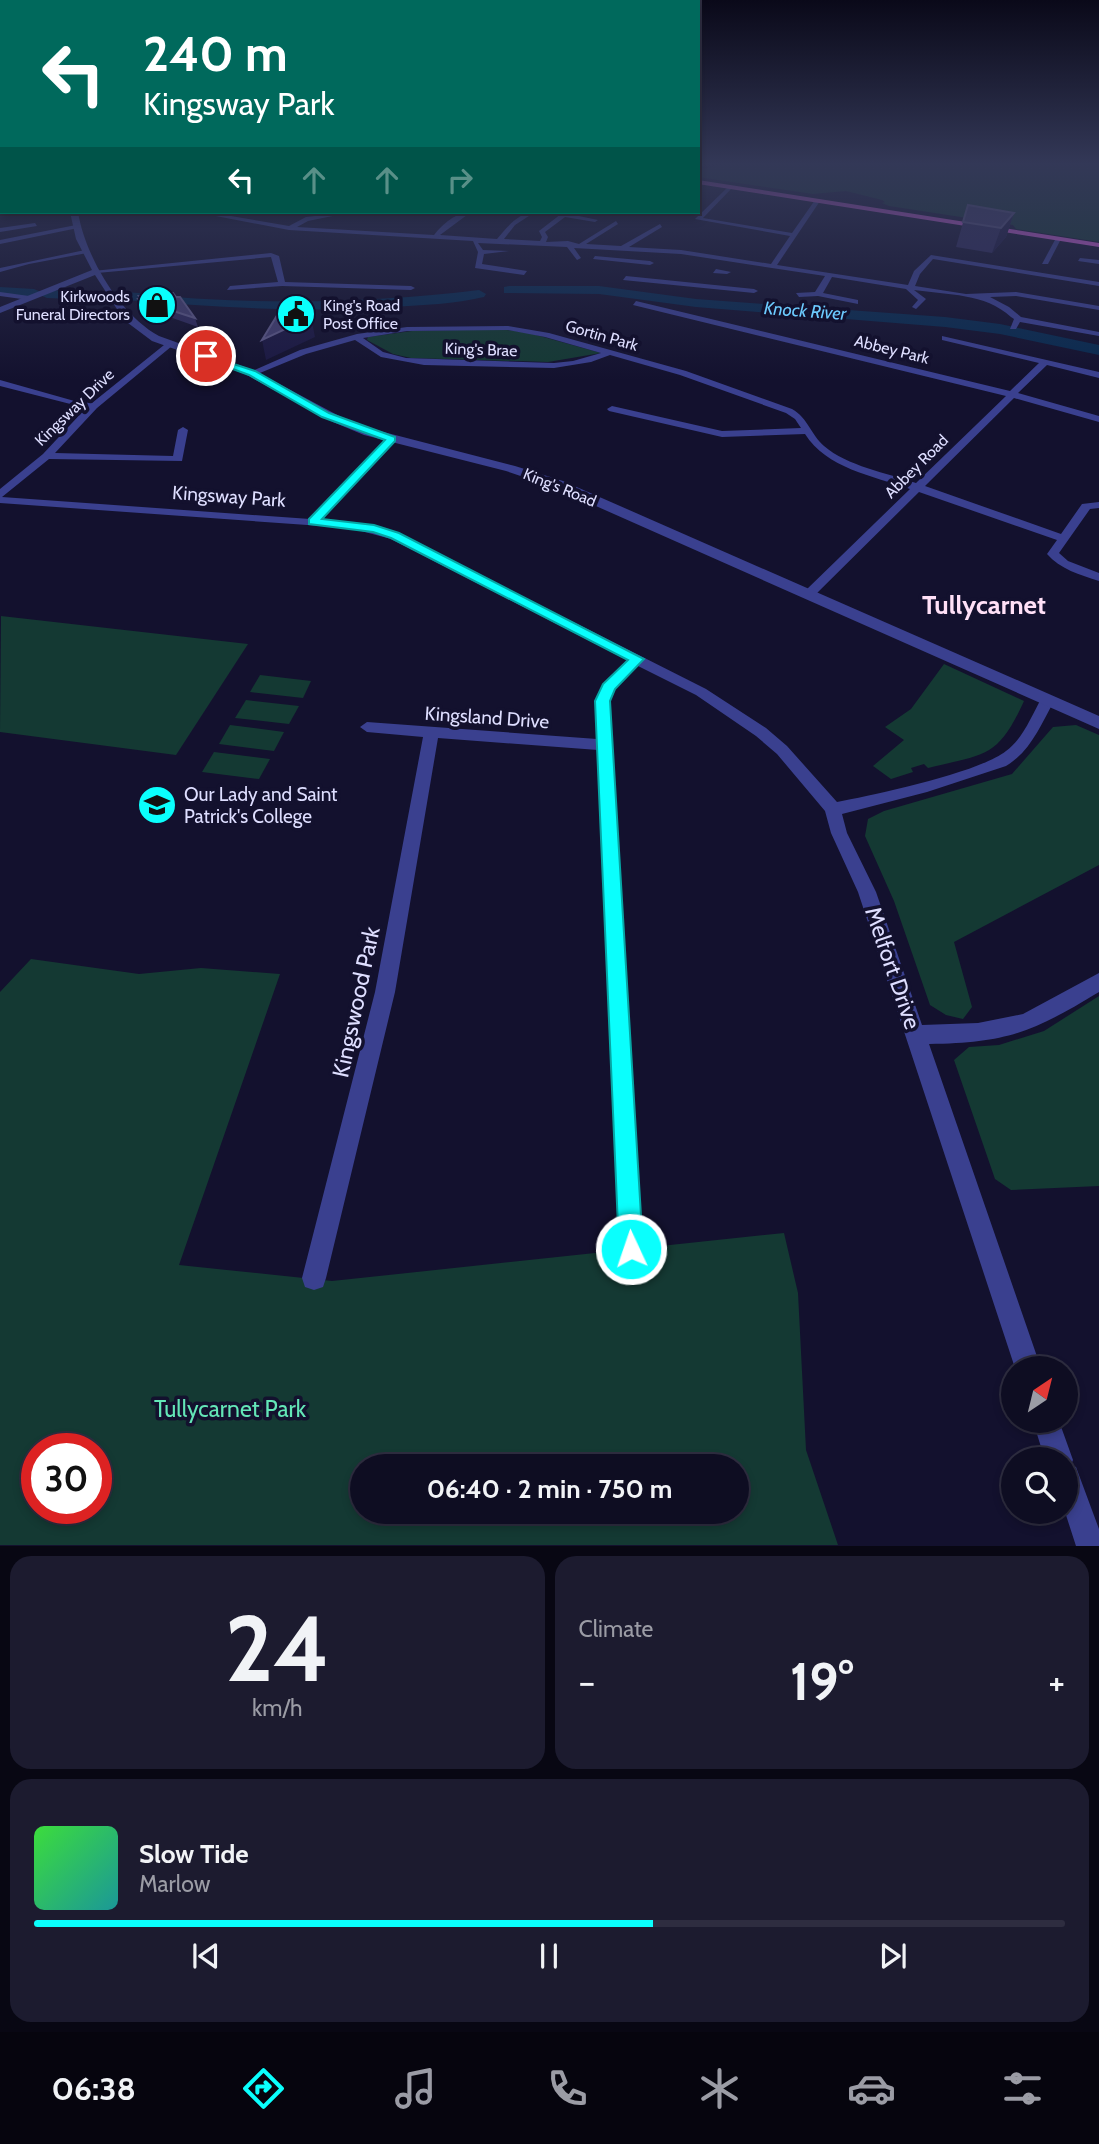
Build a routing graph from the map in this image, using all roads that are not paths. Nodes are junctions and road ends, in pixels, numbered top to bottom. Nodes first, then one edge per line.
1 (80, 236) edge
2 (453, 236) edge
3 (502, 236) edge
4 (595, 236) edge
5 (645, 236) edge
6 (792, 236) edge
7 (1040, 236) edge
8 (479, 238) junction
9 (543, 238) joint
10 (500, 239) junction
11 (1058, 239) junction
12 (566, 240) junction
13 (582, 244) junction
14 (1099, 246) edge
15 (624, 247) junction
16 (658, 250) junction
17 (508, 251) dead end
18 (85, 252) junction
19 (481, 252) junction
20 (1099, 252) edge
21 (577, 258) dead end
22 (601, 259) dead end
23 (1080, 260) dead end
24 (0, 261) edge
25 (1045, 262) dead end
26 (1098, 262) edge
27 (650, 263) junction
28 (773, 265) junction
29 (13, 267) junction
30 (96, 269) junction
31 (0, 270) edge
32 (716, 271) dead end
33 (526, 273) dead end
34 (831, 274) junction
35 (626, 278) dead end
36 (644, 279) junction
37 (282, 284) junction
38 (1099, 284) edge
39 (911, 286) junction
40 (230, 288) dead end
41 (723, 288) junction
42 (2, 289) edge
43 (411, 289) dead end
44 (754, 290) dead end
45 (799, 295) dead end
46 (818, 295) junction
47 (981, 296) junction
48 (29, 298) junction
49 (855, 302) dead end
50 (636, 303) dead end
51 (916, 307) dead end
52 (1099, 308) edge
53 (0, 310) edge
54 (1099, 334) edge
55 (357, 337) junction
56 (945, 338) dead end
57 (169, 344) junction
58 (608, 353) junction
59 (1046, 361) junction
60 (252, 373) junction
61 (1099, 375) edge
62 (0, 383) edge
63 (1011, 394) junction
64 (93, 407) junction
65 (612, 410) dead end
66 (1099, 419) edge
67 (183, 430) dead end
68 (806, 431) junction
69 (392, 439) junction
70 (47, 456) junction
71 (916, 488) junction
72 (0, 494) edge
73 (0, 500) edge
74 (1099, 505) edge
75 (313, 522) junction
76 (1062, 538) junction
77 (1099, 577) edge
78 (808, 594) junction
79 (637, 659) junction
80 (1047, 701) junction
81 (1099, 723) edge
82 (367, 727) dead end
83 (430, 732) junction
84 (604, 745) junction
85 (833, 809) junction
86 (1099, 982) edge
87 (917, 1035) junction
88 (631, 1249) dead end
89 (314, 1278) dead end
90 (1024, 1356) edge
91 (1078, 1510) edge
92 (1091, 1545) edge

1 - 18 street, King's Road
2 - 8 street
3 - 10 street
4 - 13 street
5 - 15 street
6 - 28 street
7 - 11 highway
8 - 10 street
8 - 19 street
9 - 10 street
9 - 12 street
11 - 14 highway
11 - 25 street
12 - 13 street
12 - 21 street
13 - 15 street
15 - 16 street
16 - 27 street
16 - 28 street
17 - 19 street
18 - 29 street
18 - 30 street, King's Road
19 - 33 street
20 - 26 street
22 - 27 street
23 - 26 street
24 - 29 street
27 - 36 street
28 - 34 street
29 - 31 street
30 - 37 street
30 - 48 street
30 - 57 street, King's Road
32 - 41 street
34 - 39 street
34 - 46 street
35 - 36 street
36 - 41 street
37 - 40 street
37 - 43 street
38 - 39 street
39 - 47 street
39 - 51 street
41 - 44 street
42 - 48 street
45 - 46 street
46 - 49 street
47 - 52 street
47 - 54 street
48 - 53 street
50 - 63 street, Abbey Park
55 - 58 street, Gortin Park
55 - 58 street, King's Brae
55 - 60 street, Gortin Park
56 - 59 street
57 - 60 street, King's Road
57 - 64 street, Kingsway Drive
58 - 68 street, Gortin Park
59 - 61 street
59 - 63 street, Abbey Road
60 - 69 street, King's Road
62 - 64 street
63 - 66 street, Abbey Park
63 - 71 street, Abbey Road
64 - 70 street, Kingsway Drive
65 - 68 street
67 - 70 street
68 - 71 street, Gortin Park
69 - 75 street
69 - 78 street, King's Road
70 - 72 street, Kingsway Drive
71 - 76 street, Gortin Park
71 - 78 street, Abbey Road
73 - 75 street, Kingsway Park
74 - 76 street
75 - 79 street, Kingsway Park
76 - 77 street
78 - 80 street, King's Road
79 - 84 street
79 - 85 street, Kingsway Park
80 - 81 street, King's Road
80 - 85 street
82 - 83 street, Kingsland Drive
83 - 84 street, Kingsland Drive
83 - 89 street, Kingswood Park
84 - 88 street
85 - 87 street, Melfort Drive
86 - 87 street
87 - 90 street, Melfort Drive
91 - 92 street

